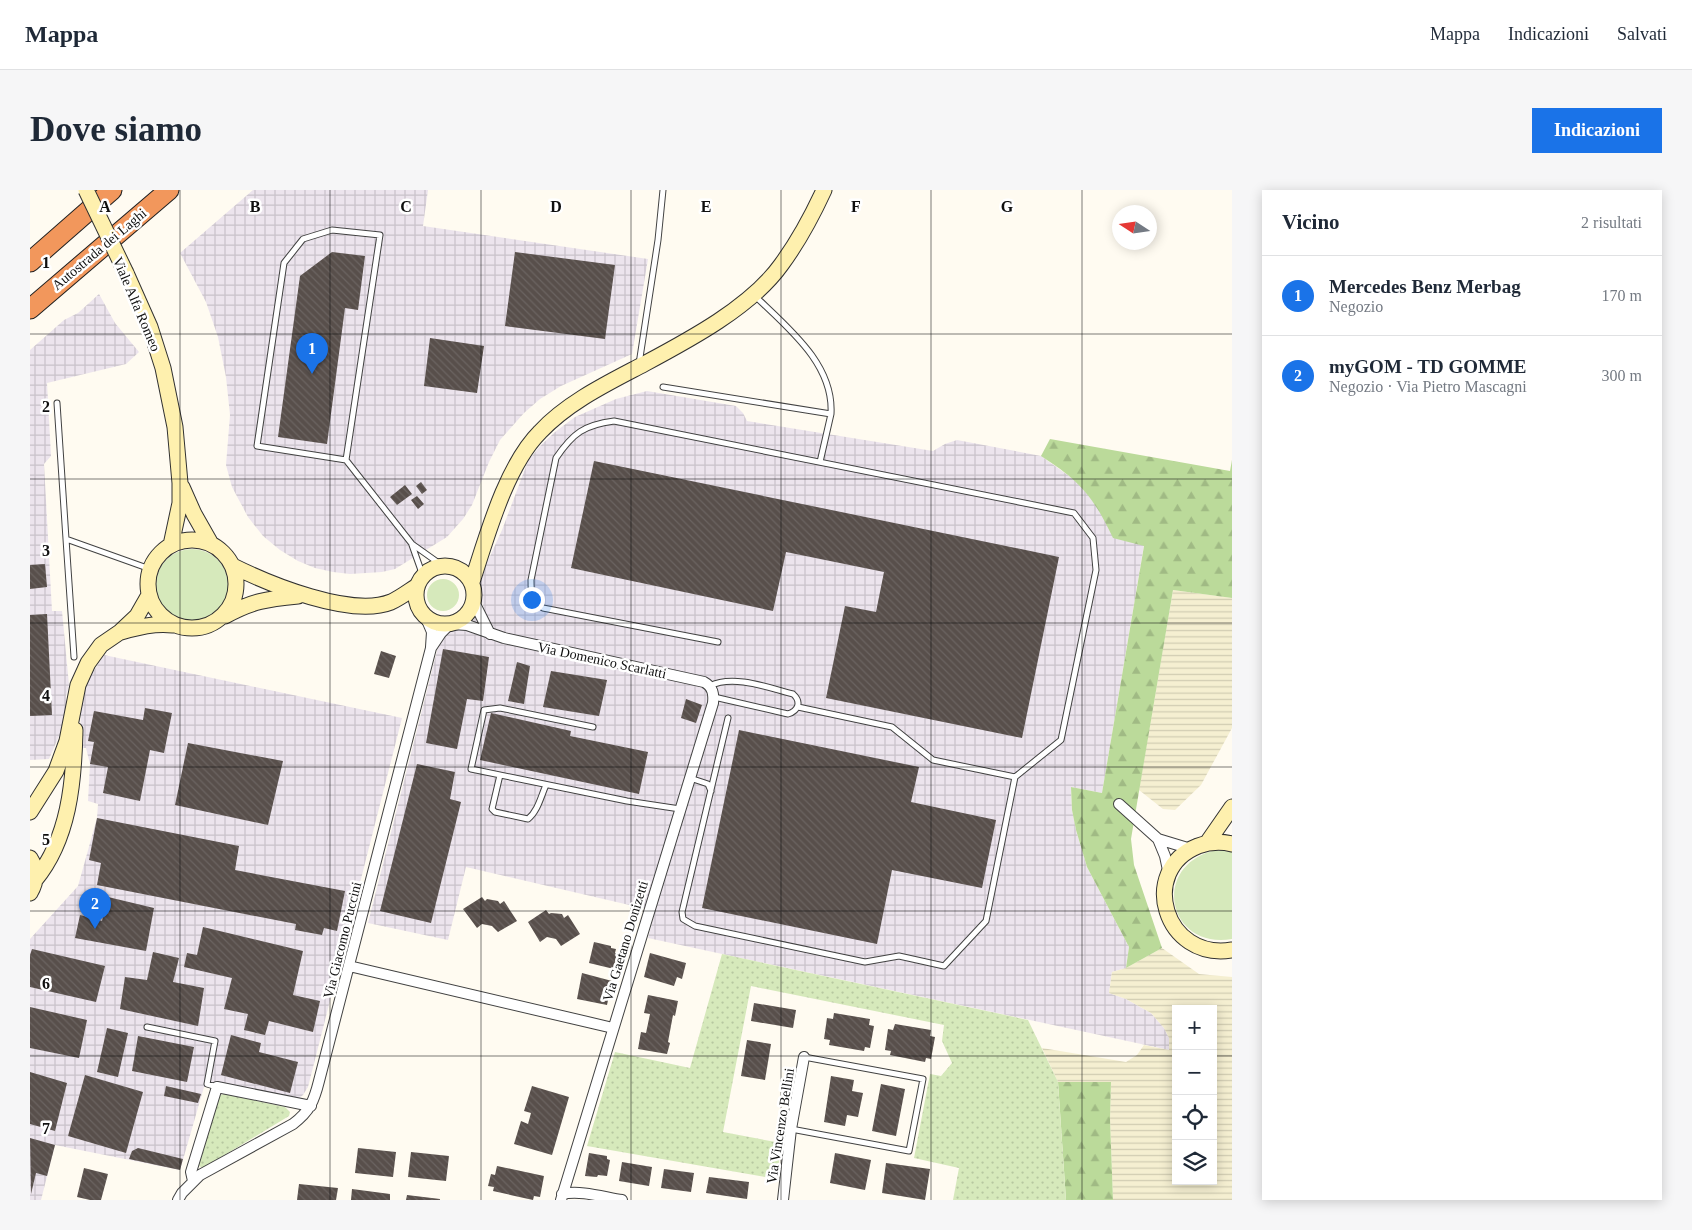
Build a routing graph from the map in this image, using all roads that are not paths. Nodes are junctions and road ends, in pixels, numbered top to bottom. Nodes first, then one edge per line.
1 (86, 190) edge
2 (112, 190) edge
3 (169, 190) edge
4 (662, 190) edge
5 (824, 190) edge
6 (30, 262) edge
7 (753, 294) junction
8 (30, 309) edge
9 (639, 367) junction
10 (663, 387) dead end
11 (57, 404) dead end
12 (831, 414) junction
13 (346, 460) junction
14 (820, 462) junction
15 (180, 483) junction
16 (66, 539) junction
17 (211, 544) junction
18 (412, 544) junction
19 (484, 544) junction
20 (171, 545) junction
21 (233, 566) junction
22 (446, 566) junction
23 (150, 569) junction
24 (420, 581) junction
25 (472, 582) junction
26 (148, 595) junction
27 (302, 595) junction
28 (390, 602) junction
29 (474, 602) junction
30 (424, 615) junction
31 (221, 618) junction
32 (451, 624) junction
33 (173, 625) junction
34 (120, 632) junction
35 (490, 634) junction
36 (718, 642) dead end
37 (431, 648) junction
38 (74, 657) dead end
39 (712, 691) junction
40 (75, 701) junction
41 (798, 707) junction
42 (728, 718) dead end
43 (593, 727) dead end
44 (500, 775) junction
45 (1015, 777) junction
46 (690, 778) junction
47 (546, 785) junction
48 (711, 791) junction
49 (1119, 804) dead end
50 (1232, 807) edge
51 (680, 809) junction
52 (30, 812) edge
53 (1158, 838) junction
54 (1207, 843) junction
55 (1232, 844) edge
56 (1191, 849) junction
57 (30, 858) edge
58 (1169, 875) junction
59 (32, 886) edge
60 (1232, 950) edge
61 (349, 966) junction
62 (147, 1027) dead end
63 (613, 1028) junction
64 (804, 1057) joint
65 (217, 1087) junction
66 (311, 1106) junction
67 (791, 1129) junction
68 (192, 1182) junction
69 (561, 1197) edge
70 (178, 1200) edge
71 (622, 1200) edge
72 (782, 1200) edge

1 - 15 main road, Viale Alfa Romeo, bridge
2 - 6 highway
3 - 8 highway, Autostrada dei Laghi
4 - 9 lane
5 - 7 main road
7 - 9 main road
7 - 12 lane
9 - 19 main road
10 - 12 lane
11 - 16 lane
12 - 14 lane
13 - 13 lane
13 - 18 lane
14 - 36 lane
14 - 45 lane
15 - 17 main road, Viale Alfa Romeo
15 - 20 main road, Viale Alfa Romeo
16 - 23 lane
16 - 38 lane
17 - 20 main road
17 - 21 main road
18 - 22 lane
18 - 24 lane
19 - 22 main road
19 - 25 main road
20 - 23 main road
21 - 27 main road
21 - 31 main road
22 - 24 main road
22 - 25 main road
23 - 26 main road
24 - 28 main road
24 - 30 main road
25 - 29 main road
26 - 33 main road
26 - 34 main road
27 - 28 main road
27 - 31 main road
28 - 30 main road
29 - 32 main road
29 - 35 street
30 - 32 main road
30 - 37 street
31 - 33 main road
32 - 35 street, Via Domenico Scarlatti
32 - 37 street, Via Giacomo Puccini
33 - 34 main road
34 - 40 main road
35 - 39 street, Via Domenico Scarlatti
37 - 61 street, Via Giacomo Puccini
39 - 41 lane
39 - 41 lane
39 - 46 street, Via Gaetano Donizetti
40 - 52 main road
40 - 59 main road
41 - 45 lane
42 - 48 lane
43 - 44 lane
44 - 47 lane
44 - 47 lane
45 - 48 lane
46 - 48 lane
46 - 51 street, Via Gaetano Donizetti
47 - 51 lane
49 - 53 street
50 - 54 main road
51 - 63 street, Via Gaetano Donizetti
53 - 56 street
53 - 58 street
54 - 55 main road
54 - 56 main road
56 - 58 main road
57 - 59 main road
58 - 60 main road
61 - 63 street
61 - 66 street, Via Giacomo Puccini
62 - 65 lane
63 - 69 street, Via Gaetano Donizetti
64 - 67 street, Via Vincenzo Bellini
64 - 67 lane
65 - 66 street
65 - 68 street
66 - 68 street, Via Giacomo Puccini
67 - 72 street, Via Vincenzo Bellini
68 - 70 street, Via Giacomo Puccini
69 - 71 street

